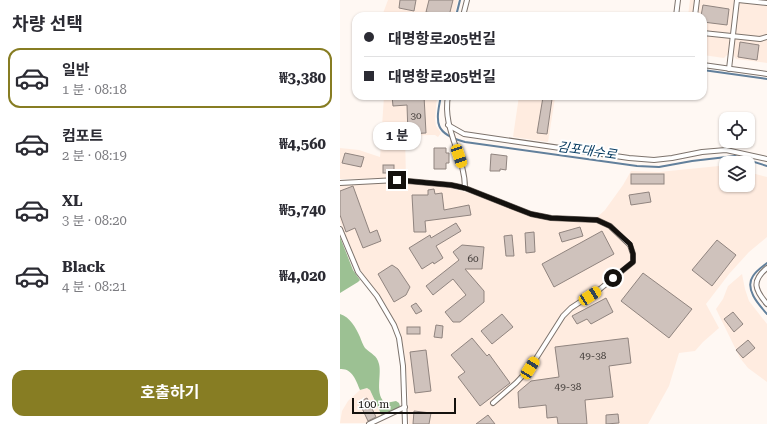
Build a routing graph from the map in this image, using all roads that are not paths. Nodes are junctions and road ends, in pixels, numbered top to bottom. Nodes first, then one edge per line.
1 (467, 0) edge
2 (678, 0) edge
3 (697, 0) edge
4 (738, 0) edge
5 (767, 3) edge
6 (464, 12) edge
7 (676, 12) edge
8 (696, 12) edge
9 (707, 33) edge
10 (733, 36) junction
11 (767, 37) edge
12 (707, 65) edge
13 (729, 68) junction
14 (767, 74) edge
15 (448, 100) edge
16 (448, 125) junction
17 (767, 159) edge
18 (340, 183) edge
19 (465, 188) junction
20 (340, 229) edge
21 (767, 268) edge
22 (767, 304) edge
23 (494, 403) dead end
24 (405, 407) junction
25 (369, 424) edge
26 (405, 424) edge

1 - 6 lane
2 - 7 lane
3 - 8 lane
4 - 5 lane
4 - 10 lane
9 - 10 lane
10 - 11 lane
10 - 13 lane
12 - 13 lane
13 - 14 lane
15 - 16 lane
16 - 17 lane
16 - 19 lane
18 - 19 lane
19 - 23 lane
20 - 24 lane
21 - 22 lane
24 - 25 lane
24 - 26 lane

